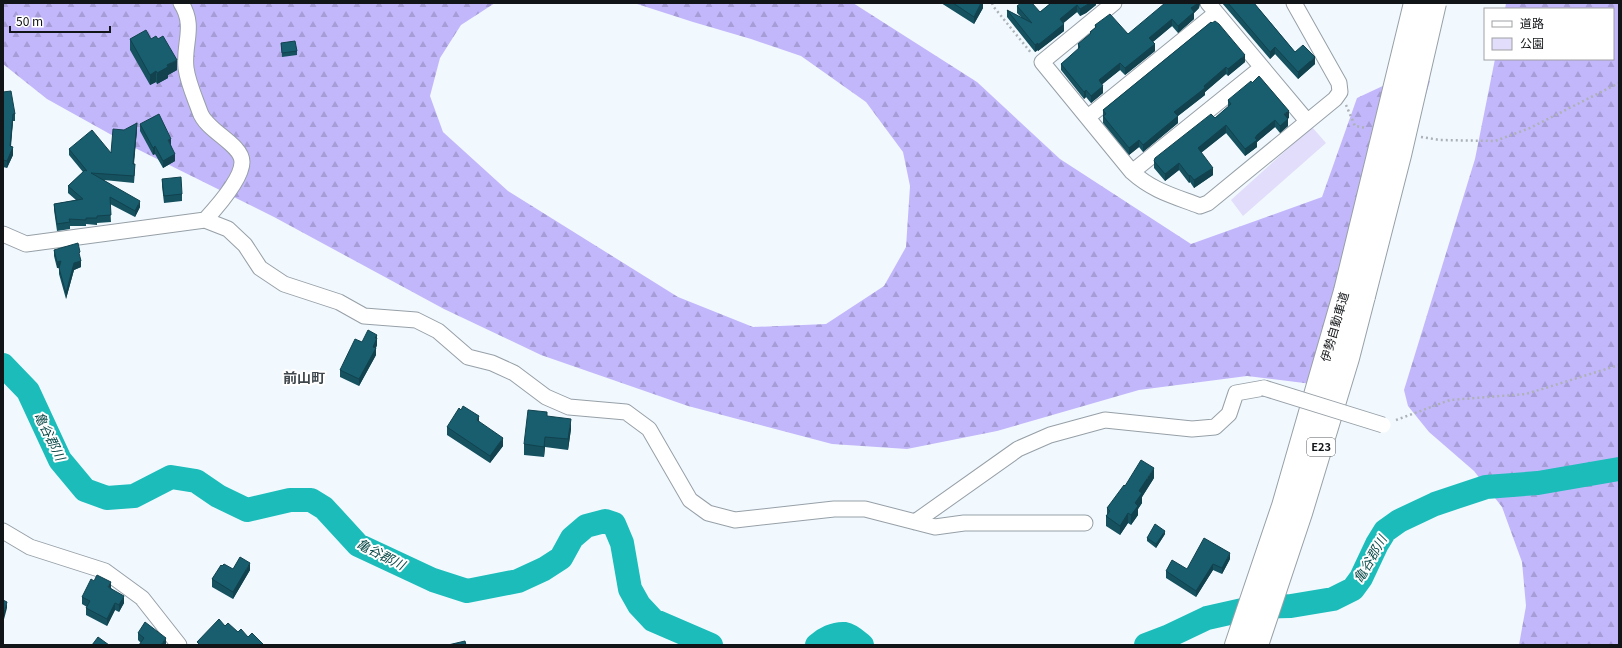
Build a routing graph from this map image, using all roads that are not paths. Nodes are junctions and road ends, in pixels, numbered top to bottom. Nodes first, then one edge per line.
1 (181, 3) edge
2 (1114, 3) edge
3 (1294, 3) edge
4 (1415, 3) edge
5 (1435, 3) edge
6 (1212, 8) edge
7 (1261, 68) junction
8 (1088, 117) junction
9 (1307, 121) junction
10 (1132, 172) junction
11 (205, 220) junction
12 (3, 234) edge
13 (1355, 293) junction
14 (1382, 425) road end
15 (915, 522) junction
16 (1085, 523) dead end
17 (3, 531) edge
18 (1263, 595) junction
19 (179, 645) edge
20 (1236, 645) edge
21 (1257, 645) edge

1 - 11 street
2 - 8 street
3 - 9 street
4 - 13 highway, 伊勢自動車道 / E23, bridge
5 - 13 highway, 伊勢自動車道 / E23, bridge
6 - 7 street
6 - 8 street
7 - 9 street
7 - 10 street
8 - 10 street
9 - 10 street
11 - 12 street
11 - 15 street
13 - 18 highway, 伊勢自動車道 / E23
14 - 15 street, bridge
15 - 16 street
17 - 19 street
18 - 20 highway, 伊勢自動車道
18 - 21 highway, 伊勢自動車道

